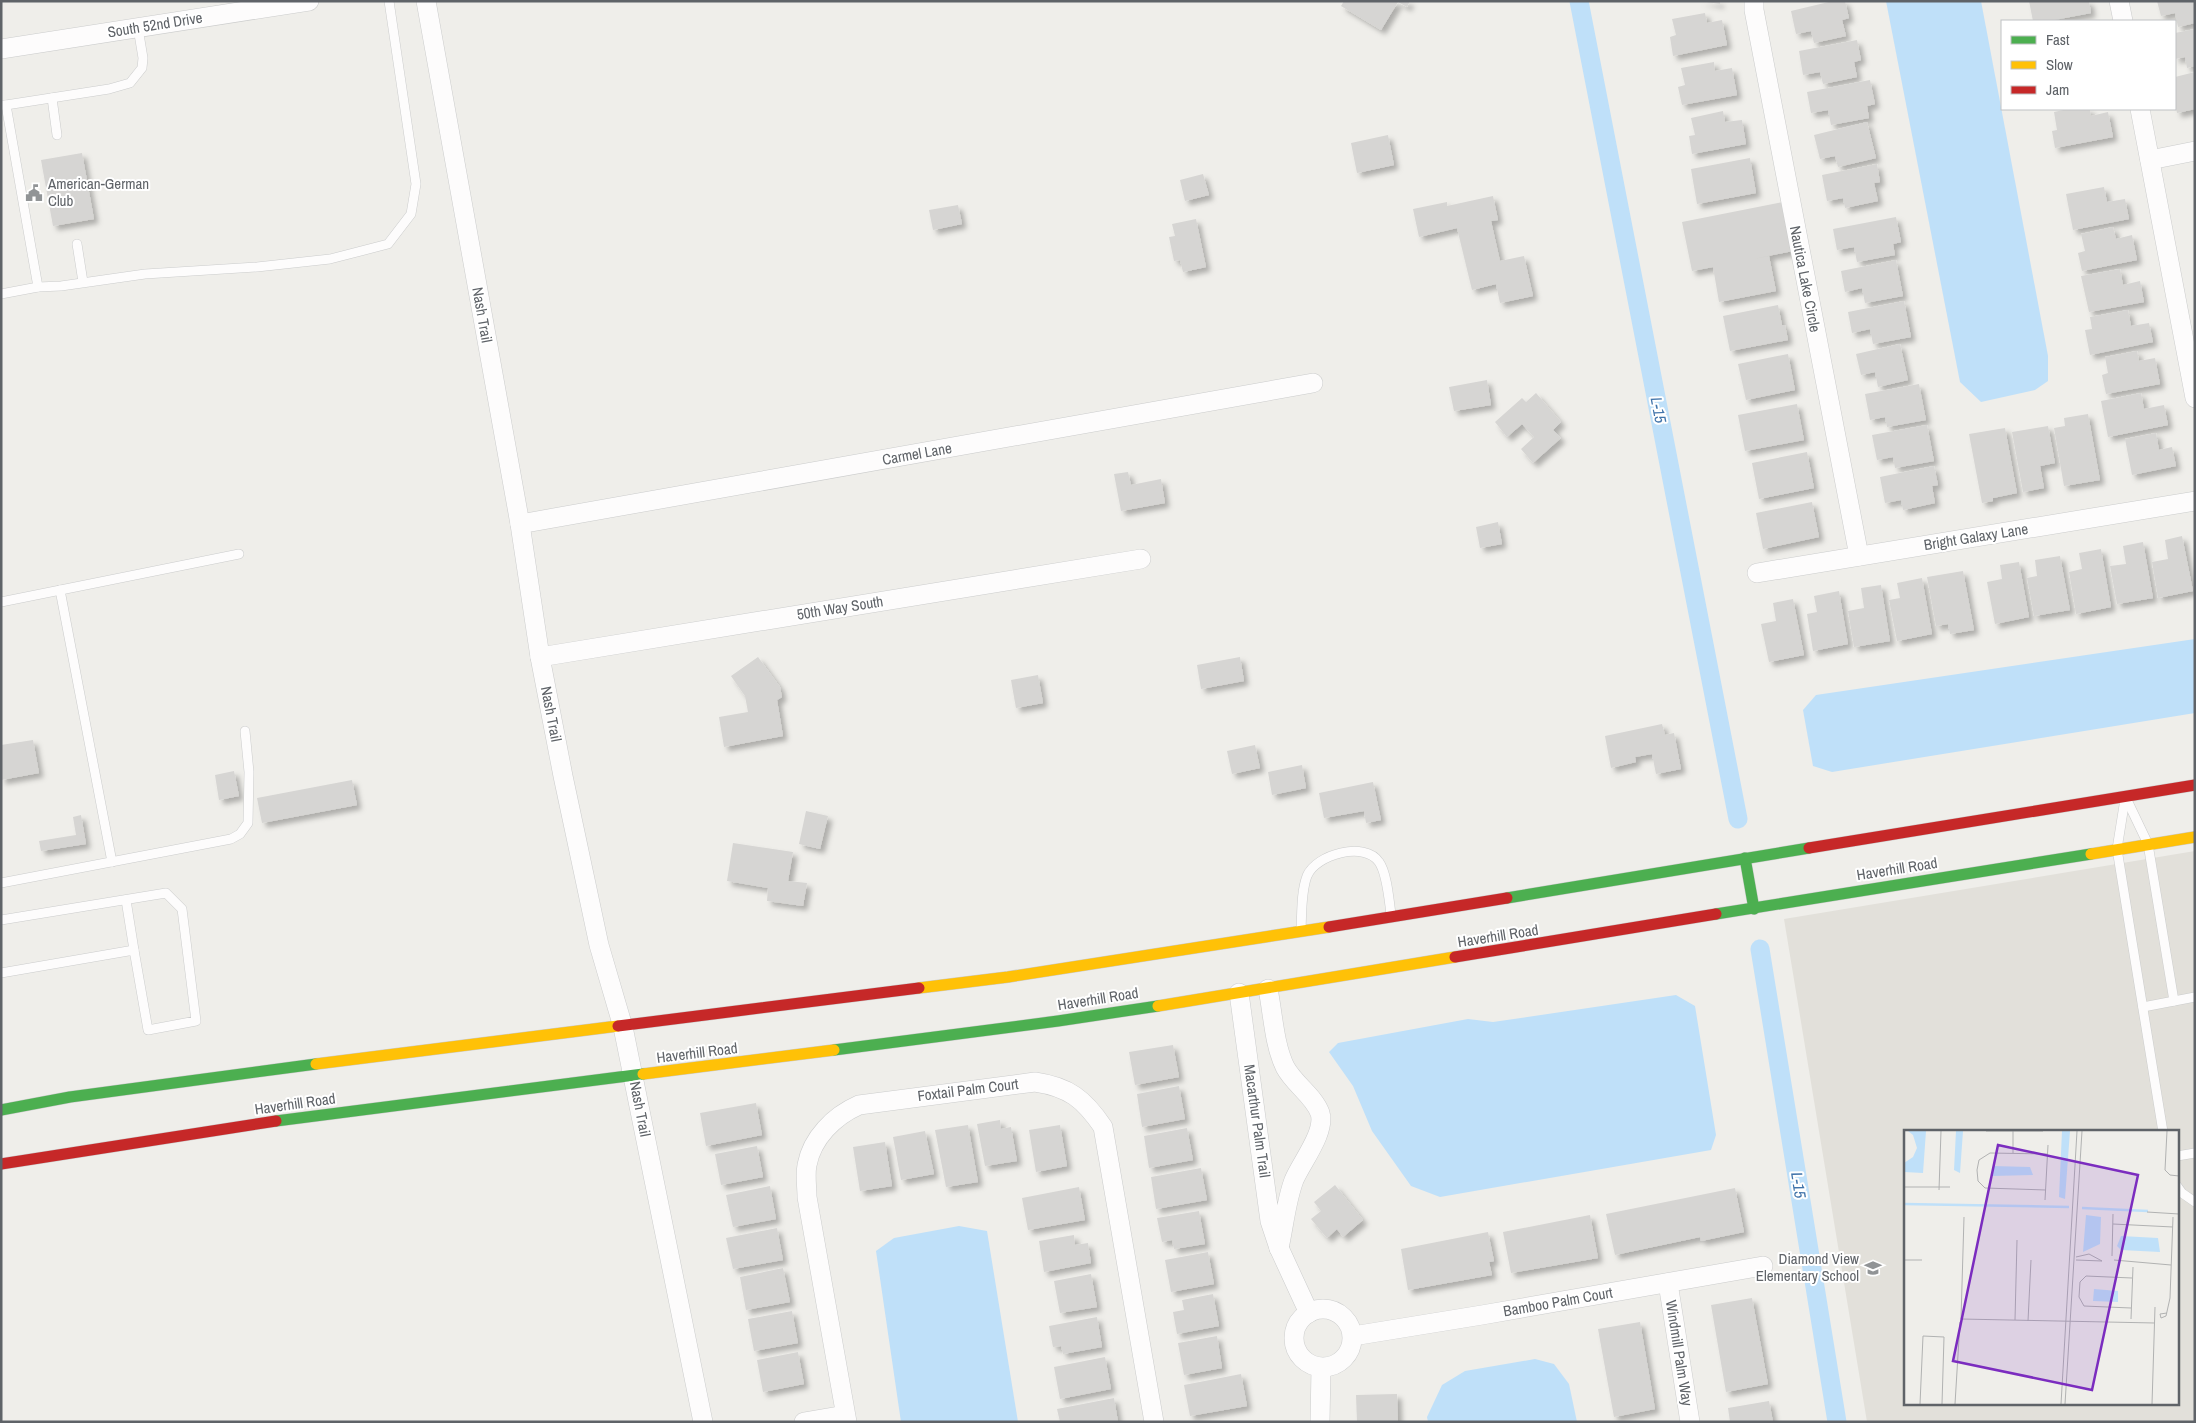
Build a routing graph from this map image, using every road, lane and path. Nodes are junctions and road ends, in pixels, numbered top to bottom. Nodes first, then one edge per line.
1 (310, 1) edge
2 (389, 1) edge
3 (426, 1) edge
4 (1754, 1) edge
5 (2119, 1) edge
6 (2123, 20) edge
7 (138, 28) junction
8 (1, 49) edge
9 (52, 98) junction
10 (4, 105) edge
11 (2140, 110) edge
12 (57, 135) dead end
13 (2195, 151) edge
14 (2150, 160) junction
15 (77, 244) dead end
16 (83, 282) junction
17 (38, 287) junction
18 (1, 294) edge
19 (1313, 383) dead end
20 (2195, 398) edge
21 (2195, 501) edge
22 (520, 524) junction
23 (239, 554) dead end
24 (1859, 556) junction
25 (1141, 559) dead end
26 (1757, 573) dead end
27 (60, 590) junction
28 (1, 602) edge
29 (540, 658) junction
30 (245, 732) dead end
31 (2195, 785) edge
32 (2125, 797) junction
33 (2195, 837) edge
34 (2148, 844) junction
35 (2117, 849) junction
36 (1745, 858) junction
37 (112, 862) junction
38 (1, 883) edge
39 (126, 900) junction
40 (1754, 908) junction
41 (1392, 917) junction
42 (1, 920) edge
43 (1301, 932) junction
44 (134, 950) junction
45 (1, 973) edge
46 (1268, 988) junction
47 (1239, 993) junction
48 (2195, 997) edge
49 (2174, 1001) junction
50 (2143, 1008) junction
51 (623, 1027) junction
52 (633, 1076) junction
53 (1, 1110) edge
54 (2163, 1130) edge
55 (2195, 1153) edge
56 (2178, 1156) edge
57 (1, 1164) edge
58 (2178, 1187) edge
59 (2195, 1202) edge
60 (1279, 1248) junction
61 (1763, 1266) dead end
62 (1668, 1283) junction
63 (1309, 1313) junction
64 (1353, 1336) junction
65 (1321, 1368) junction
66 (846, 1419) edge
67 (703, 1422) edge
68 (804, 1422) edge
69 (1154, 1422) edge
70 (1320, 1422) edge
71 (1690, 1422) edge

1 - 7 street, South 52nd Drive
2 - 16 lane
3 - 22 street, Nash Trail
4 - 24 street, Nautica Lake Circle
5 - 6 street
7 - 8 street, South 52nd Drive
7 - 9 lane
9 - 10 lane
9 - 12 lane
10 - 17 lane
11 - 14 street
13 - 14 street
14 - 20 street
15 - 16 lane
16 - 17 lane
17 - 18 lane
19 - 22 street, Carmel Lane
21 - 24 street, Bright Galaxy Lane
22 - 29 street, Nash Trail
23 - 27 lane
24 - 26 street, Bright Galaxy Lane
25 - 29 street, 50th Way South
27 - 28 lane
27 - 37 lane
29 - 51 street, Nash Trail
30 - 37 lane
31 - 32 street
32 - 34 lane
32 - 35 lane
32 - 36 street
33 - 34 street, Haverhill Road
34 - 35 street, Haverhill Road
34 - 49 lane
35 - 40 street, Haverhill Road
35 - 50 lane
36 - 40 street
36 - 41 street
37 - 38 lane
39 - 42 lane
39 - 44 lane
39 - 44 lane
40 - 46 street, Haverhill Road
41 - 43 street
41 - 43 lane
43 - 51 street
44 - 45 lane
46 - 47 street, Haverhill Road
46 - 60 street, Macarthur Palm Trail
47 - 52 street, Haverhill Road
47 - 60 street, Macarthur Palm Trail
48 - 49 lane
49 - 50 lane
50 - 54 lane
51 - 52 street, Nash Trail
51 - 53 street
52 - 57 street, Haverhill Road
52 - 67 street, Nash Trail
55 - 56 lane
58 - 59 lane
60 - 63 street, Macarthur Palm Trail
61 - 62 street, Bamboo Palm Court
62 - 64 street, Bamboo Palm Court
62 - 71 street, Windmill Palm Way
63 - 64 street
63 - 65 street
64 - 65 street
65 - 70 street
66 - 68 street
66 - 69 street, Foxtail Palm Court

